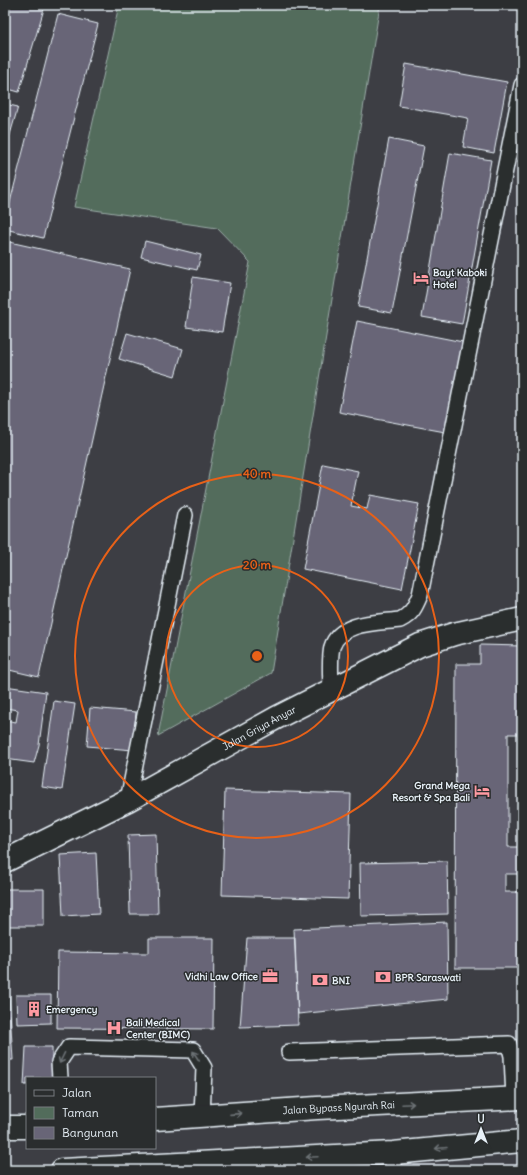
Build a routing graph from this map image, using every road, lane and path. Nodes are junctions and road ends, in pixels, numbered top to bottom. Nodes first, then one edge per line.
1 (522, 85) edge
2 (184, 515) dead end
3 (522, 619) edge
4 (331, 690) junction
5 (128, 800) junction
6 (5, 861) edge
7 (289, 1052) dead end
8 (60, 1077) edge
9 (518, 1098) edge
10 (202, 1116) junction
11 (156, 1119) edge
12 (5, 1127) edge
13 (26, 1127) edge
14 (522, 1141) edge
15 (393, 1161) edge
16 (62, 1170) edge

1 - 4 lane
2 - 5 lane
3 - 4 main road, Jalan Griya Anyar
4 - 5 main road, Jalan Griya Anyar
5 - 6 main road, Jalan Griya Anyar
7 - 9 lane
10 -> 8 lane
10 -> 9 main road, Jalan Bypass Ngurah Rai
10 - 11 main road, Jalan Bypass Ngurah Rai
12 - 13 main road
14 -> 15 main road
15 -> 16 main road

